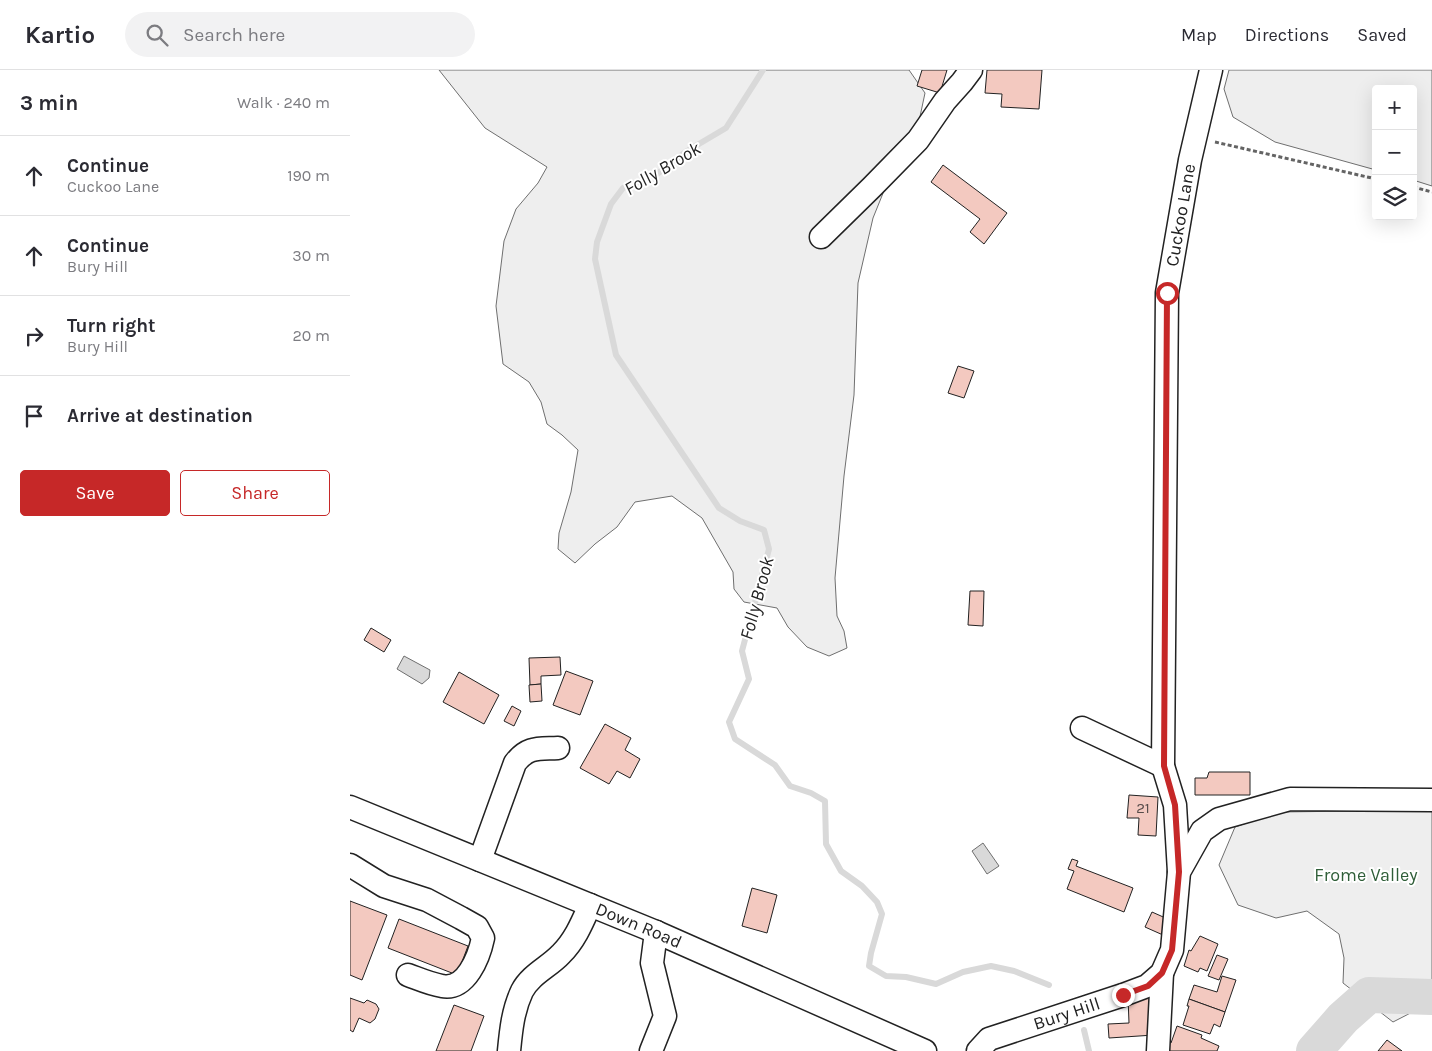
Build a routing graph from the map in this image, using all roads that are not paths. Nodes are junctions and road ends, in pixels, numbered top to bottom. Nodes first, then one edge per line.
1 (970, 70) edge
2 (1211, 70) edge
3 (821, 237) dead end
4 (1082, 728) dead end
5 (558, 748) dead end
6 (1164, 766) junction
7 (1432, 800) edge
8 (1175, 805) junction
9 (350, 807) edge
10 (1220, 819) junction
11 (480, 860) junction
12 (350, 865) edge
13 (1179, 872) junction
14 (590, 905) junction
15 (656, 932) junction
16 (1162, 973) junction
17 (408, 975) dead end
18 (509, 1051) edge
19 (651, 1051) edge
20 (925, 1051) edge
21 (978, 1051) edge
22 (1158, 1051) edge

1 - 3 street
2 - 6 street, Cuckoo Lane
4 - 6 street
5 - 11 street
6 - 8 street, Cuckoo Lane
7 - 10 street, Bury Hill
8 - 10 street, Bury Hill
8 - 13 street, Cuckoo Lane
9 - 11 street, Down Road
10 - 13 street, Bury Hill
11 - 14 street, Down Road
12 - 17 street
13 - 16 street, Bury Hill
14 - 15 street, Down Road
14 - 18 street
15 - 19 street
15 - 20 street, Down Road
16 - 21 street, Bury Hill
16 - 22 street

